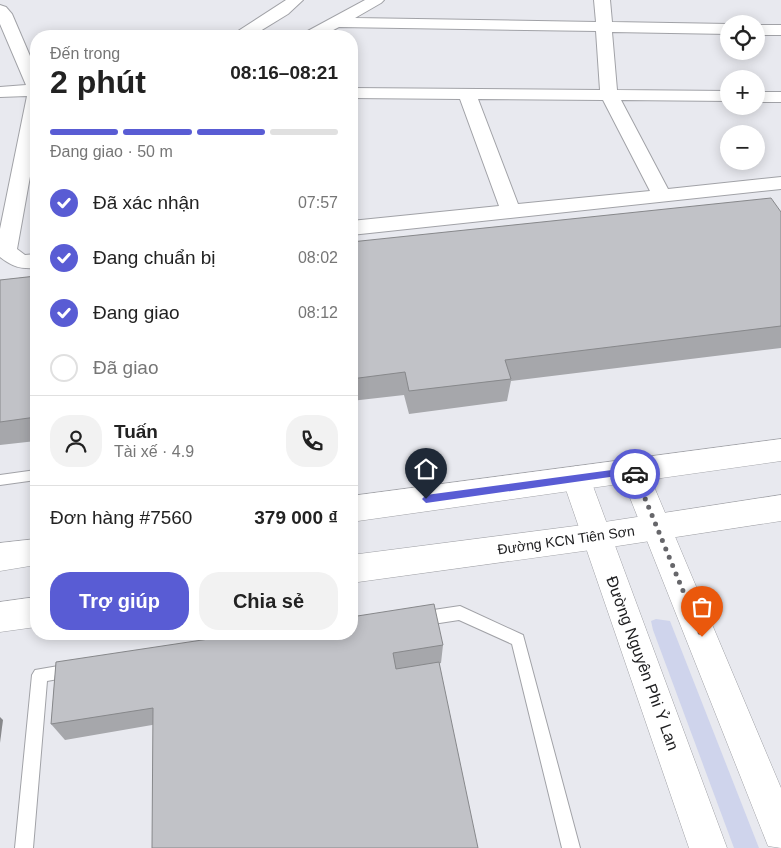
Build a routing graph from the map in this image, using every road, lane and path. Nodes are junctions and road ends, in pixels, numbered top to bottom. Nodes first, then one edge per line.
1 (295, 0) edge
2 (376, 0) edge
3 (602, 0) edge
4 (0, 10) edge
5 (336, 22) junction
6 (604, 28) junction
7 (720, 29) edge
8 (251, 30) edge
9 (321, 30) edge
10 (765, 30) edge
11 (781, 30) edge
12 (30, 76) edge
13 (30, 90) edge
14 (0, 92) edge
15 (358, 93) edge
16 (467, 94) junction
17 (609, 95) junction
18 (720, 96) edge
19 (765, 97) edge
20 (781, 97) edge
21 (30, 127) edge
22 (781, 183) edge
23 (662, 195) junction
24 (511, 211) junction
25 (358, 227) edge
26 (29, 262) edge
27 (0, 266) edge
28 (781, 450) edge
29 (634, 470) junction
30 (30, 476) edge
31 (576, 478) junction
32 (0, 480) edge
33 (358, 508) edge
34 (781, 508) edge
35 (657, 526) junction
36 (598, 536) junction
37 (30, 553) edge
38 (0, 557) edge
39 (358, 568) edge
40 (30, 613) edge
41 (0, 617) edge
42 (401, 621) edge
43 (88, 668) edge
44 (781, 833) edge
45 (24, 848) edge
46 (571, 848) edge
47 (708, 848) edge

1 - 8 street
2 - 5 street
3 - 6 street
4 - 12 street
5 - 6 street
5 - 9 street
6 - 7 street
6 - 17 street
10 - 11 street
13 - 14 street
15 - 16 street
16 - 17 street
16 - 24 street
17 - 18 street
17 - 23 street
19 - 20 street
21 - 26 street
22 - 23 street
23 - 24 street
24 - 25 street
26 - 27 street
28 - 29 main road
29 - 31 main road
29 - 35 main road
30 - 32 lane
31 - 33 main road
31 - 36 main road, Đường Nguyên Phi Ỷ Lan
34 - 35 main road, Đường KCN Tiên Sơn
35 - 36 main road, Đường KCN Tiên Sơn
35 - 44 main road
36 - 39 main road, Đường KCN Tiên Sơn
36 - 47 main road, Đường Nguyên Phi Ỷ Lan
37 - 38 main road
40 - 41 main road
42 - 46 lane
43 - 45 lane

